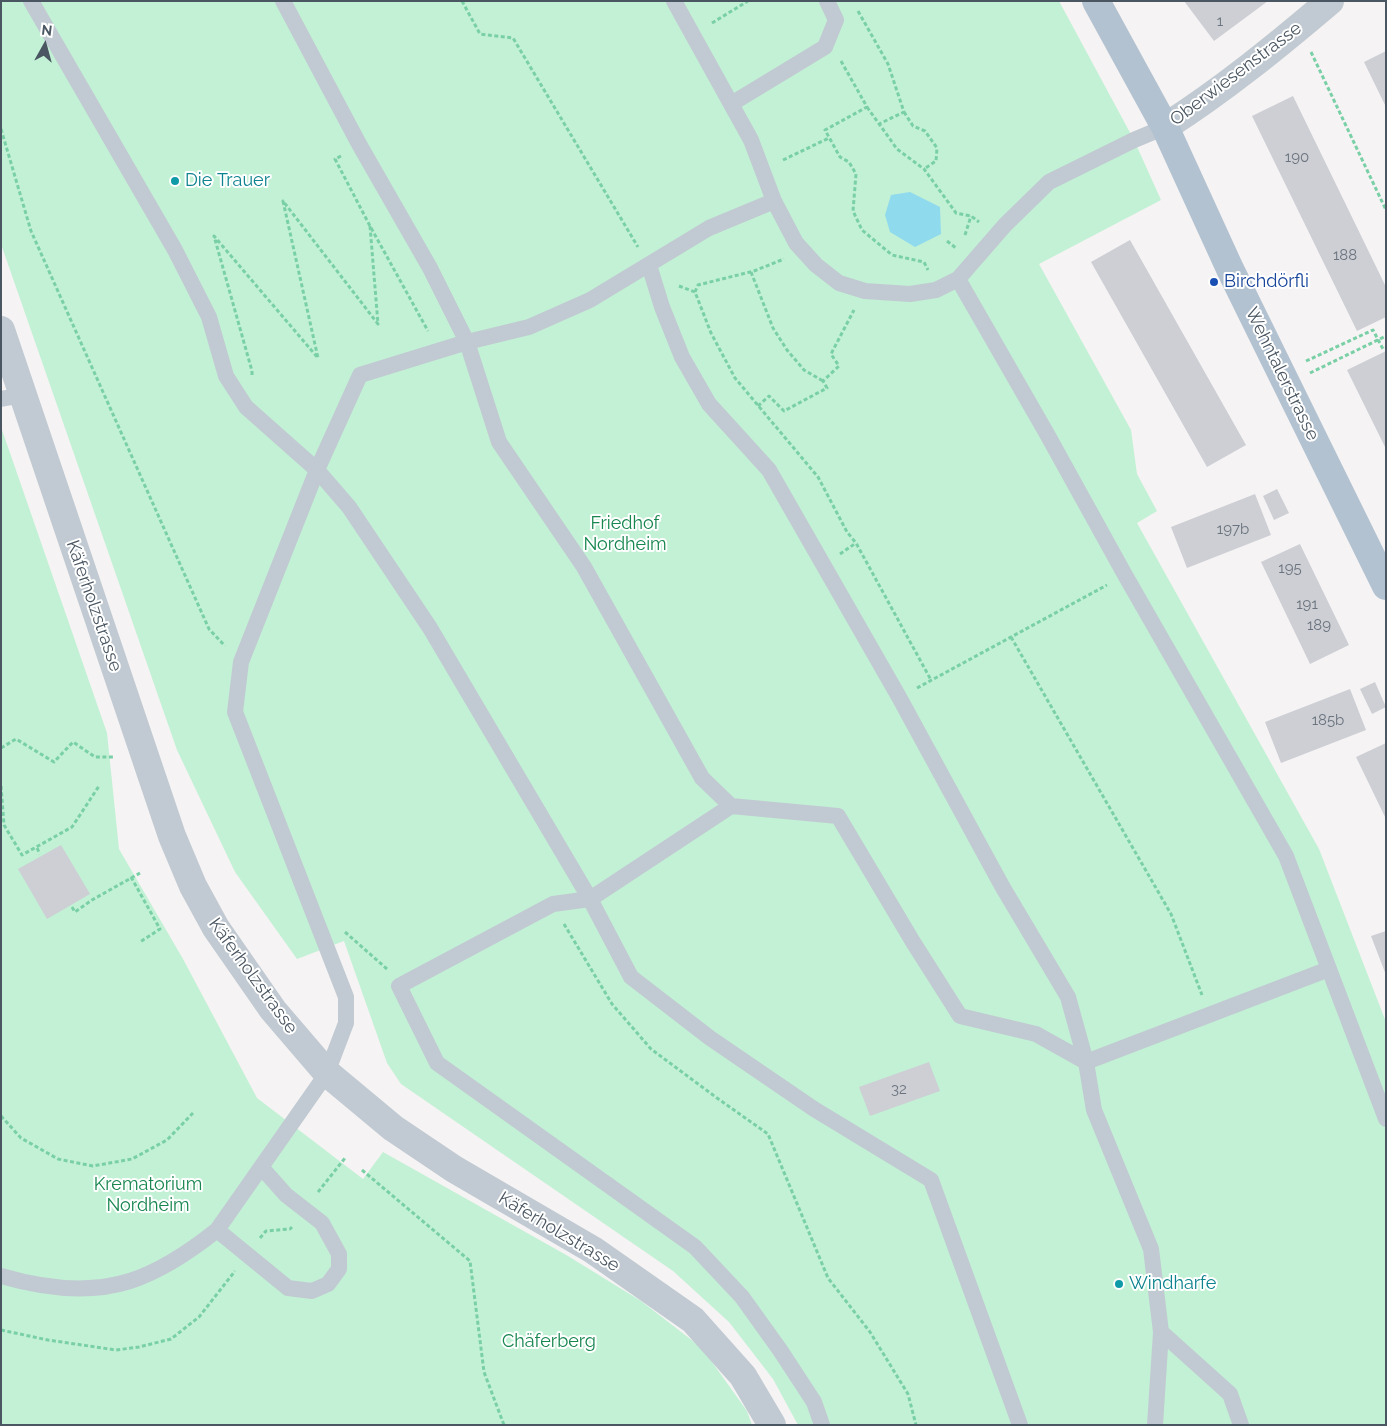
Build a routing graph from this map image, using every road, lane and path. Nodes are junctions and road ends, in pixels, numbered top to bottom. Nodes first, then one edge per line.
1 (31, 1) edge
2 (283, 1) edge
3 (462, 1) edge
4 (674, 1) edge
5 (748, 1) edge
6 (827, 1) edge
7 (1096, 1) edge
8 (1321, 4) edge
9 (857, 9) dead end
10 (692, 34) junction
11 (828, 38) junction
12 (1308, 46) dead end
13 (731, 104) junction
14 (867, 107) junction
15 (904, 112) junction
16 (879, 124) junction
17 (1165, 127) junction
18 (1, 129) edge
19 (830, 138) junction
20 (359, 144) junction
21 (924, 169) junction
22 (762, 170) junction
23 (774, 201) junction
24 (1386, 210) edge
25 (370, 226) junction
26 (998, 235) junction
27 (947, 241) dead end
28 (800, 248) junction
29 (960, 251) dead end
30 (651, 271) junction
31 (751, 272) junction
32 (958, 279) junction
33 (936, 290) junction
34 (865, 291) junction
35 (695, 292) junction
36 (1, 330) edge
37 (1386, 336) edge
38 (1378, 340) junction
39 (467, 342) junction
40 (1386, 348) edge
41 (440, 351) junction
42 (1301, 364) dead end
43 (1306, 375) dead end
44 (823, 381) junction
45 (12, 397) edge
46 (758, 406) junction
47 (246, 407) junction
48 (317, 470) junction
49 (1125, 575) junction
50 (1386, 586) edge
51 (1011, 637) junction
52 (241, 662) junction
53 (932, 680) junction
54 (899, 698) junction
55 (1, 748) edge
56 (113, 758) dead end
57 (1, 786) edge
58 (99, 786) dead end
59 (731, 806) junction
60 (37, 848) junction
61 (40, 854) dead end
62 (140, 873) dead end
63 (131, 878) junction
64 (590, 899) junction
65 (553, 904) junction
66 (72, 906) dead end
67 (323, 939) junction
68 (140, 942) dead end
69 (1329, 970) junction
70 (399, 986) junction
71 (1210, 1015) junction
72 (1086, 1062) junction
73 (327, 1072) junction
74 (193, 1113) dead end
75 (1, 1116) edge
76 (1386, 1119) edge
77 (344, 1158) dead end
78 (262, 1168) junction
79 (362, 1170) dead end
80 (305, 1210) junction
81 (217, 1230) junction
82 (247, 1255) junction
83 (1, 1276) edge
84 (1, 1330) edge
85 (1161, 1332) junction
86 (504, 1425) edge
87 (772, 1425) edge
88 (822, 1425) edge
89 (916, 1425) edge
90 (1020, 1425) edge
91 (1155, 1425) edge
92 (1242, 1425) edge

1 - 47 lane
2 - 20 lane
3 - 30 path
4 - 10 lane
5 - 10 path
6 - 11 lane
7 - 17 main road, Wehntalerstrasse
8 - 17 street, Oberwiesenstrasse
9 - 15 path
10 - 13 lane
11 - 13 lane
11 - 14 path
12 - 24 path
13 - 22 lane
14 - 16 path
14 - 19 path
15 - 16 path
15 - 21 path
16 - 21 path
17 - 26 lane
17 - 50 main road, Wehntalerstrasse
18 - 52 path
19 - 22 path
19 - 33 path
20 - 25 path
20 - 39 lane
21 - 26 path
22 - 23 lane
23 - 28 lane
23 - 30 lane
25 - 41 path
25 - 47 path
26 - 32 lane
27 - 29 path
28 - 31 path
28 - 34 lane
30 - 35 path
30 - 39 lane
30 - 54 lane
31 - 35 path
31 - 44 path
32 - 33 lane
32 - 49 lane
33 - 34 lane
34 - 44 path
35 - 46 path
36 - 45 street, Käferholzstrasse
37 - 38 path
38 - 40 path
38 - 42 path
38 - 43 path
39 - 41 lane
39 - 59 lane
41 - 48 lane
44 - 46 path
45 - 73 street, Käferholzstrasse
46 - 53 path
47 - 48 lane
48 - 52 lane
48 - 64 lane
49 - 51 path
49 - 69 lane
51 - 53 path
51 - 71 path
52 - 67 lane
53 - 54 path
54 - 72 lane
55 - 56 path
57 - 60 path
58 - 60 path
59 - 64 lane
59 - 72 lane
60 - 61 path
62 - 63 path
63 - 66 path
63 - 68 path
64 - 65 lane
64 - 90 lane
65 - 70 lane
65 - 89 path
67 - 70 path
67 - 73 lane
69 - 71 lane
69 - 76 lane
70 - 88 lane
71 - 72 lane
72 - 85 lane
73 - 78 lane
73 - 87 street, Käferholzstrasse
74 - 75 path
77 - 80 path
78 - 80 lane
78 - 81 lane
79 - 86 path
80 - 82 path
80 - 82 lane
81 - 82 lane
81 - 83 lane
82 - 84 path
85 - 91 lane
85 - 92 lane

